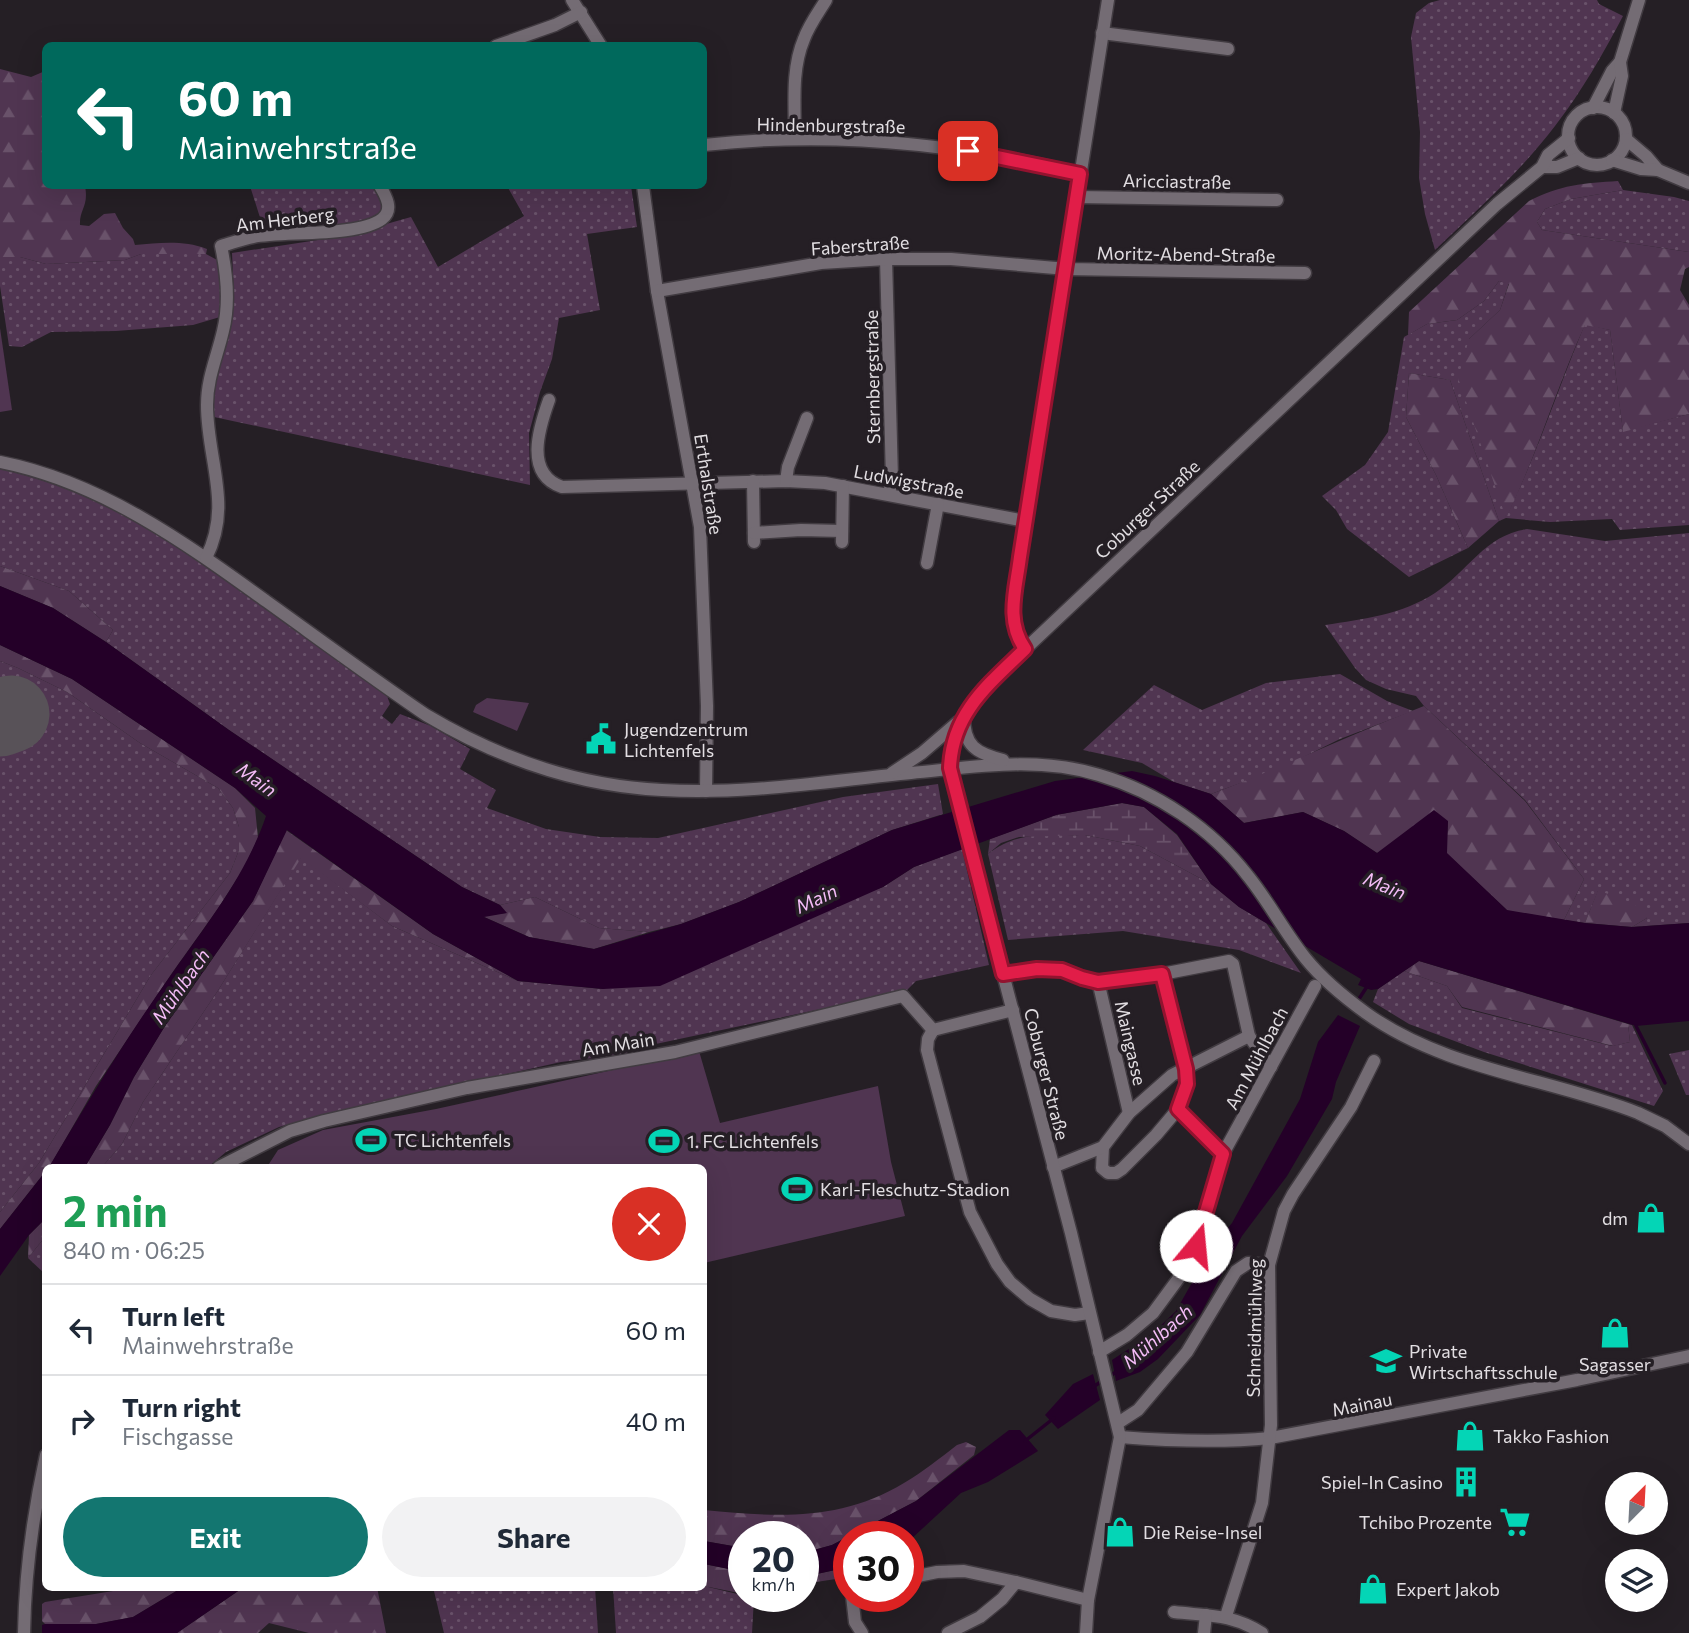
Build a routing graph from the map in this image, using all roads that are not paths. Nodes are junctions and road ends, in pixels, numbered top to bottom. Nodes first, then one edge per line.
1 (572, 0) edge
2 (826, 0) edge
3 (1108, 0) edge
4 (1639, 0) edge
5 (581, 12) junction
6 (1102, 33) junction
7 (507, 42) edge
8 (599, 42) edge
9 (1228, 49) dead end
10 (1620, 62) junction
11 (1593, 108) junction
12 (1614, 113) junction
13 (1569, 135) junction
14 (795, 138) junction
15 (1626, 139) junction
16 (707, 145) edge
17 (1579, 158) junction
18 (1612, 160) junction
19 (1542, 167) junction
20 (1658, 170) junction
21 (1080, 174) junction
22 (1689, 183) edge
23 (382, 189) edge
24 (643, 189) edge
25 (1077, 198) junction
26 (1277, 200) dead end
27 (886, 259) junction
28 (1067, 269) junction
29 (1304, 273) dead end
30 (657, 291) junction
31 (549, 400) dead end
32 (807, 418) dead end
33 (0, 462) edge
34 (753, 481) junction
35 (786, 481) junction
36 (692, 483) junction
37 (843, 486) junction
38 (889, 494) junction
39 (938, 504) junction
40 (1024, 521) junction
41 (206, 558) junction
42 (927, 563) dead end
43 (1025, 649) junction
44 (964, 717) junction
45 (1013, 763) junction
46 (950, 768) junction
47 (889, 775) junction
48 (706, 791) junction
49 (1003, 974) junction
50 (1162, 974) junction
51 (1098, 982) junction
52 (1315, 986) dead end
53 (1013, 1010) junction
54 (933, 1030) junction
55 (1249, 1036) junction
56 (1374, 1061) dead end
57 (1271, 1068) junction
58 (1186, 1069) junction
59 (1178, 1109) junction
60 (1129, 1113) junction
61 (1689, 1144) edge
62 (1103, 1147) junction
63 (1223, 1154) junction
64 (225, 1164) edge
65 (1053, 1167) junction
66 (1269, 1265) junction
67 (1089, 1312) junction
68 (1100, 1356) junction
69 (1689, 1356) edge
70 (1118, 1423) junction
71 (1120, 1437) junction
72 (1270, 1438) junction
73 (42, 1472) edge
74 (924, 1575) edge
75 (1016, 1582) junction
76 (1088, 1600) junction
77 (854, 1612) edge
78 (1174, 1612) dead end
79 (1206, 1615) junction
80 (1226, 1616) junction
81 (24, 1633) edge
82 (862, 1633) edge
83 (948, 1633) edge
84 (1086, 1633) edge
85 (1204, 1633) edge
86 (1262, 1633) edge

1 - 5 street
2 - 14 street
3 - 6 street
4 - 10 street
5 - 7 street
5 - 8 street
6 - 9 street
6 - 21 street
10 - 11 street
10 - 12 street
11 - 12 street
11 - 13 street
12 - 15 street
13 - 17 street
13 - 19 street, Coburger Straße
14 - 16 street, Hindenburgstraße
14 - 21 street, Hindenburgstraße
15 - 18 street
15 - 20 street
17 - 18 street
17 - 19 street
18 - 20 street
19 - 43 street, Coburger Straße
20 - 22 street
21 - 25 street
23 - 41 street, Am Herberg
24 - 30 street, Erthalstraße
25 - 26 street, Aricciastraße
25 - 28 street
27 - 28 street, Faberstraße
27 - 30 street, Faberstraße
27 - 38 street, Sternbergstraße
28 - 29 street, Moritz-Abend-Straße
28 - 40 street
30 - 36 street, Erthalstraße
31 - 36 street, Ludwigstraße
32 - 35 street
33 - 41 street
34 - 35 street, Ludwigstraße
34 - 36 street, Ludwigstraße
34 - 37 street
35 - 37 street, Ludwigstraße
36 - 48 street, Erthalstraße
37 - 38 street, Ludwigstraße
38 - 39 street, Ludwigstraße
39 - 40 street, Ludwigstraße
39 - 42 street
40 - 43 street
41 - 48 street
43 - 44 street, Coburger Straße
44 - 45 street
44 - 46 street, Coburger Straße
44 - 47 street
45 - 46 street
45 - 61 street
46 - 47 street
46 - 49 street, Coburger Straße
47 - 48 street
49 - 51 street
49 - 53 street, Coburger Straße
50 - 51 street
50 - 55 street
50 - 58 street
51 - 60 street, Maingasse
52 - 57 street, Am Mühlbach
53 - 54 street
53 - 65 street, Coburger Straße
54 - 64 street, Am Main
54 - 67 street
55 - 57 street
55 - 58 street
56 - 66 street, Schneidmühlweg
57 - 63 street, Am Mühlbach
58 - 59 street
58 - 60 street
59 - 62 street
59 - 63 street
60 - 62 street
62 - 65 street
63 - 68 street, Am Mühlbach
65 - 67 street, Coburger Straße
66 - 70 street
66 - 72 street, Schneidmühlweg
67 - 68 street, Coburger Straße
68 - 70 street, Coburger Straße
69 - 72 street, Mainau
70 - 71 street, Coburger Straße
71 - 72 street, Mainau
71 - 76 street, Coburger Straße
72 - 80 street, Schneidmühlweg
73 - 81 street
74 - 75 street
75 - 76 street
75 - 83 street
76 - 84 street, Coburger Straße
77 - 82 street
78 - 79 street
79 - 80 street
79 - 85 street
80 - 86 street

